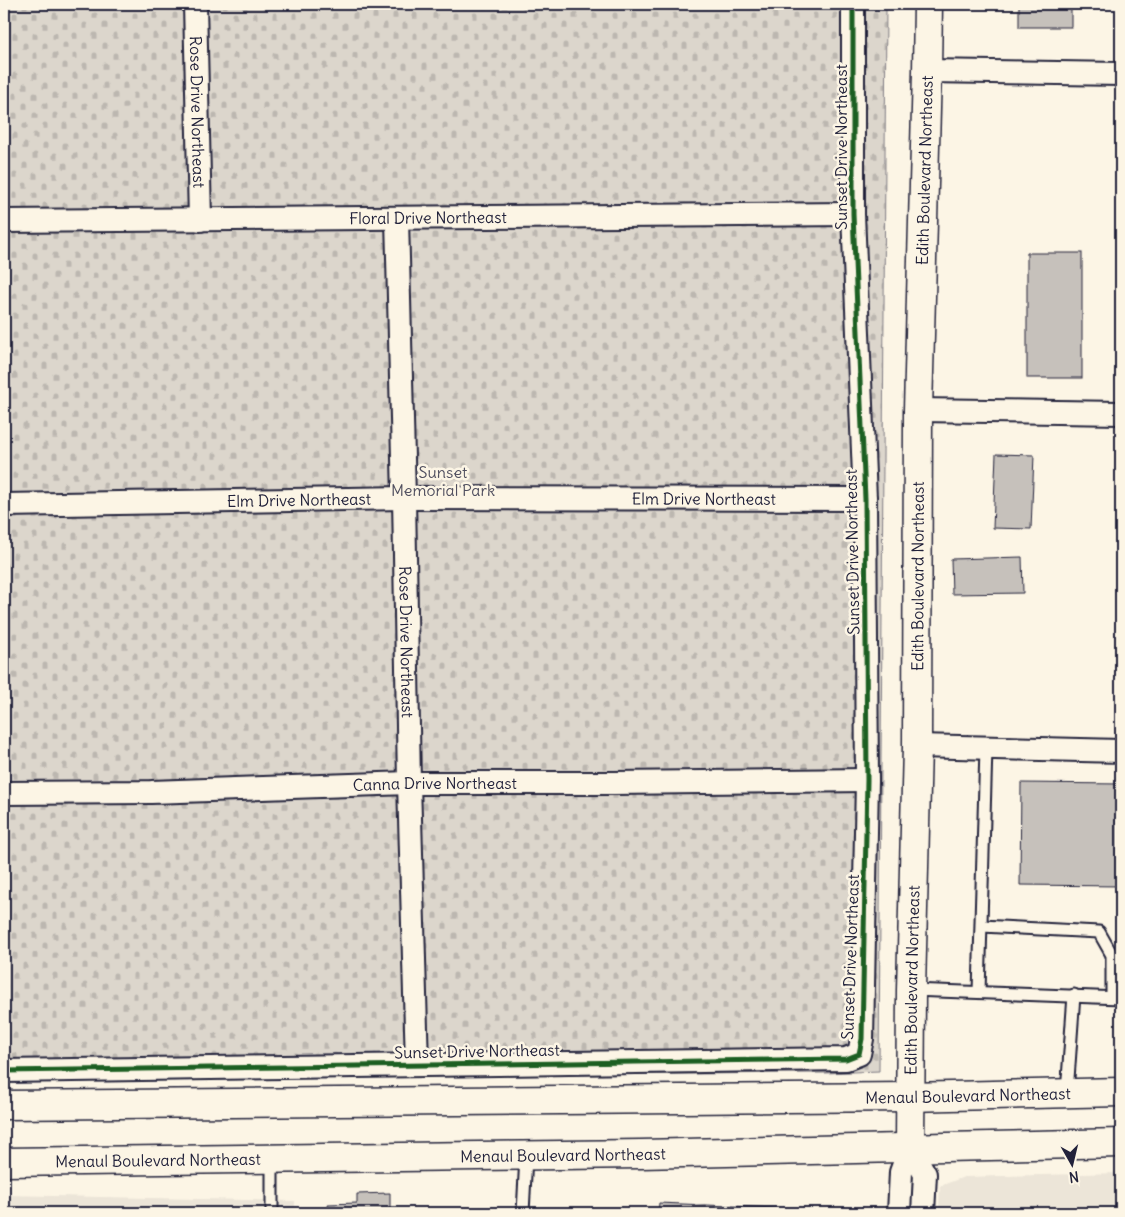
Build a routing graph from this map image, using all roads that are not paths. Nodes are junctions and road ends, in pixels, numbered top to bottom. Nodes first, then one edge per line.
1 (195, 4) edge
2 (853, 4) edge
3 (928, 4) edge
4 (927, 71) junction
5 (1121, 74) edge
6 (853, 214) junction
7 (397, 218) junction
8 (200, 220) junction
9 (4, 221) edge
10 (918, 410) junction
11 (1121, 413) edge
12 (404, 498) junction
13 (865, 499) junction
14 (4, 505) edge
15 (917, 746) junction
16 (986, 748) junction
17 (1121, 751) edge
18 (867, 780) junction
19 (409, 783) junction
20 (4, 793) edge
21 (982, 926) junction
22 (911, 990) junction
23 (979, 992) junction
24 (1074, 995) junction
25 (1117, 997) edge
26 (417, 1064) junction
27 (4, 1071) edge
28 (1121, 1092) edge
29 (1068, 1093) junction
30 (909, 1097) junction
31 (4, 1105) edge
32 (1121, 1143) edge
33 (910, 1148) junction
34 (526, 1156) junction
35 (272, 1159) junction
36 (4, 1162) edge
37 (272, 1213) edge
38 (523, 1213) edge
39 (899, 1213) edge
40 (924, 1213) edge

1 - 8 street, Rose Drive Northeast
2 - 6 street, Sunset Drive Northeast
3 - 4 main road, Edith Boulevard Northeast
4 - 5 street
4 - 10 main road, Edith Boulevard Northeast
6 - 7 street, Floral Drive Northeast
6 - 13 street, Sunset Drive Northeast
7 - 8 street, Floral Drive Northeast
7 - 12 street, Rose Drive Northeast
8 - 9 street, Floral Drive Northeast
10 - 11 street
10 - 15 main road, Edith Boulevard Northeast
12 - 13 street, Elm Drive Northeast
12 - 14 street, Elm Drive Northeast
12 - 19 street, Rose Drive Northeast
13 - 18 street, Sunset Drive Northeast
15 - 16 street
15 - 22 main road, Edith Boulevard Northeast
16 - 17 street
16 - 21 lane
18 - 19 street, Canna Drive Northeast
18 - 26 street, Sunset Drive Northeast
19 - 20 street, Canna Drive Northeast
19 - 26 street, Rose Drive Northeast
21 - 23 lane
21 - 25 lane
22 - 23 lane
22 - 30 main road, Edith Boulevard Northeast
23 - 24 lane
24 - 25 lane
24 - 29 lane
26 - 27 street, Sunset Drive Northeast
28 - 29 main road, Menaul Boulevard Northeast
29 - 30 main road, Menaul Boulevard Northeast
30 - 31 main road, Menaul Boulevard Northeast
30 - 33 main road, Edith Boulevard Northeast
32 - 33 main road, Menaul Boulevard Northeast
33 - 34 main road, Menaul Boulevard Northeast
33 - 39 street, Edith Boulevard Northeast
33 - 40 street, Edith Boulevard Northeast
34 - 35 main road, Menaul Boulevard Northeast
34 - 38 lane
35 - 36 main road, Menaul Boulevard Northeast
35 - 37 lane

